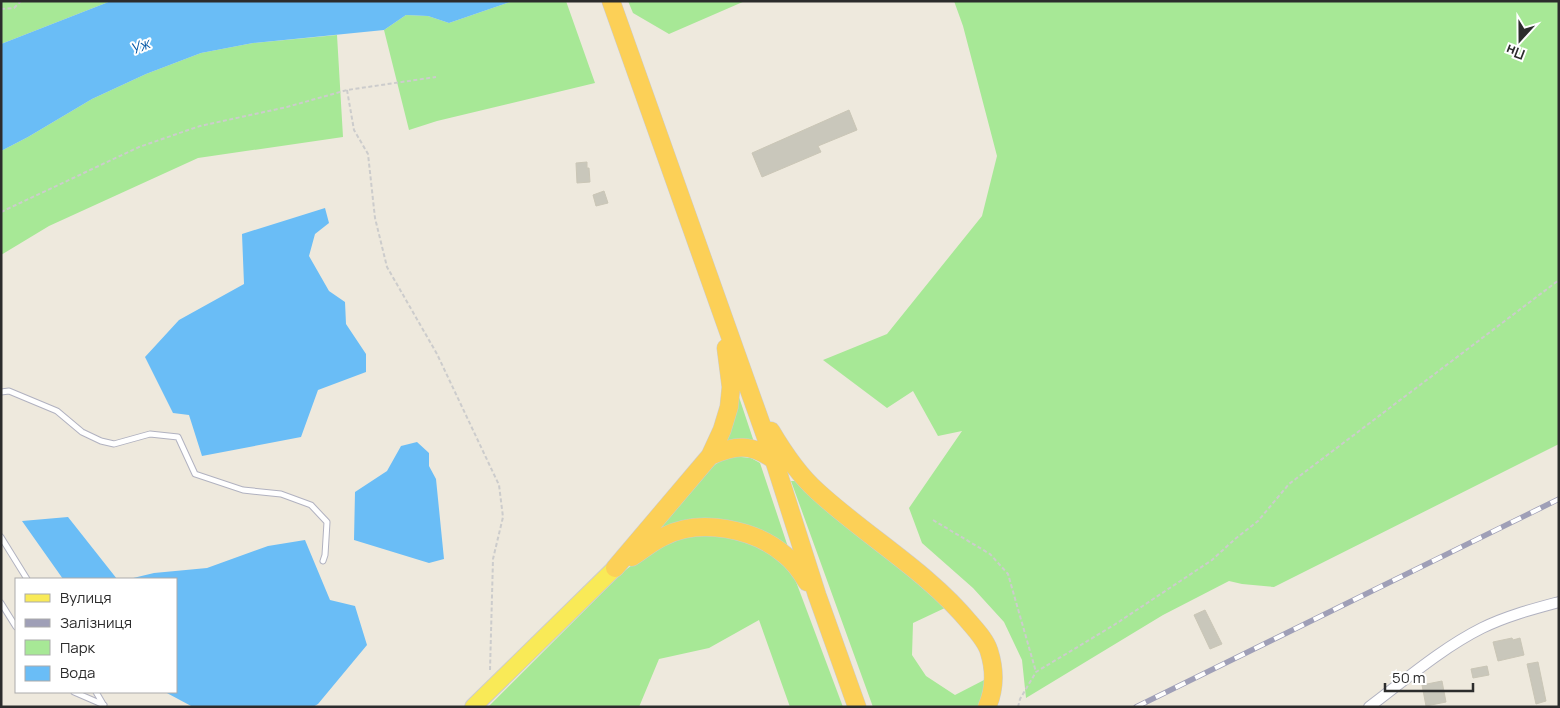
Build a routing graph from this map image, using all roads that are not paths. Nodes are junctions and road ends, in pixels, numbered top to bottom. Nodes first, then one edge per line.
1 (611, 1) edge
2 (722, 315) junction
3 (1, 390) edge
4 (756, 408) junction
5 (710, 456) junction
6 (774, 460) junction
7 (1, 537) edge
8 (323, 561) dead end
9 (615, 568) junction
10 (26, 578) edge
11 (817, 595) junction
12 (1559, 602) edge
13 (1, 603) edge
14 (15, 625) edge
15 (76, 693) edge
16 (97, 693) edge
17 (104, 706) edge
18 (473, 707) edge
19 (857, 707) edge
20 (987, 707) edge
21 (1369, 707) edge

1 - 2 highway
2 - 4 highway
2 - 5 highway
3 - 8 lane
4 - 6 highway
4 - 20 highway
5 - 6 highway
5 - 9 highway
6 - 11 highway
7 - 10 lane
9 - 11 highway
9 - 18 main road
11 - 19 highway
12 - 21 street
13 - 14 lane
15 - 17 lane
16 - 17 lane

